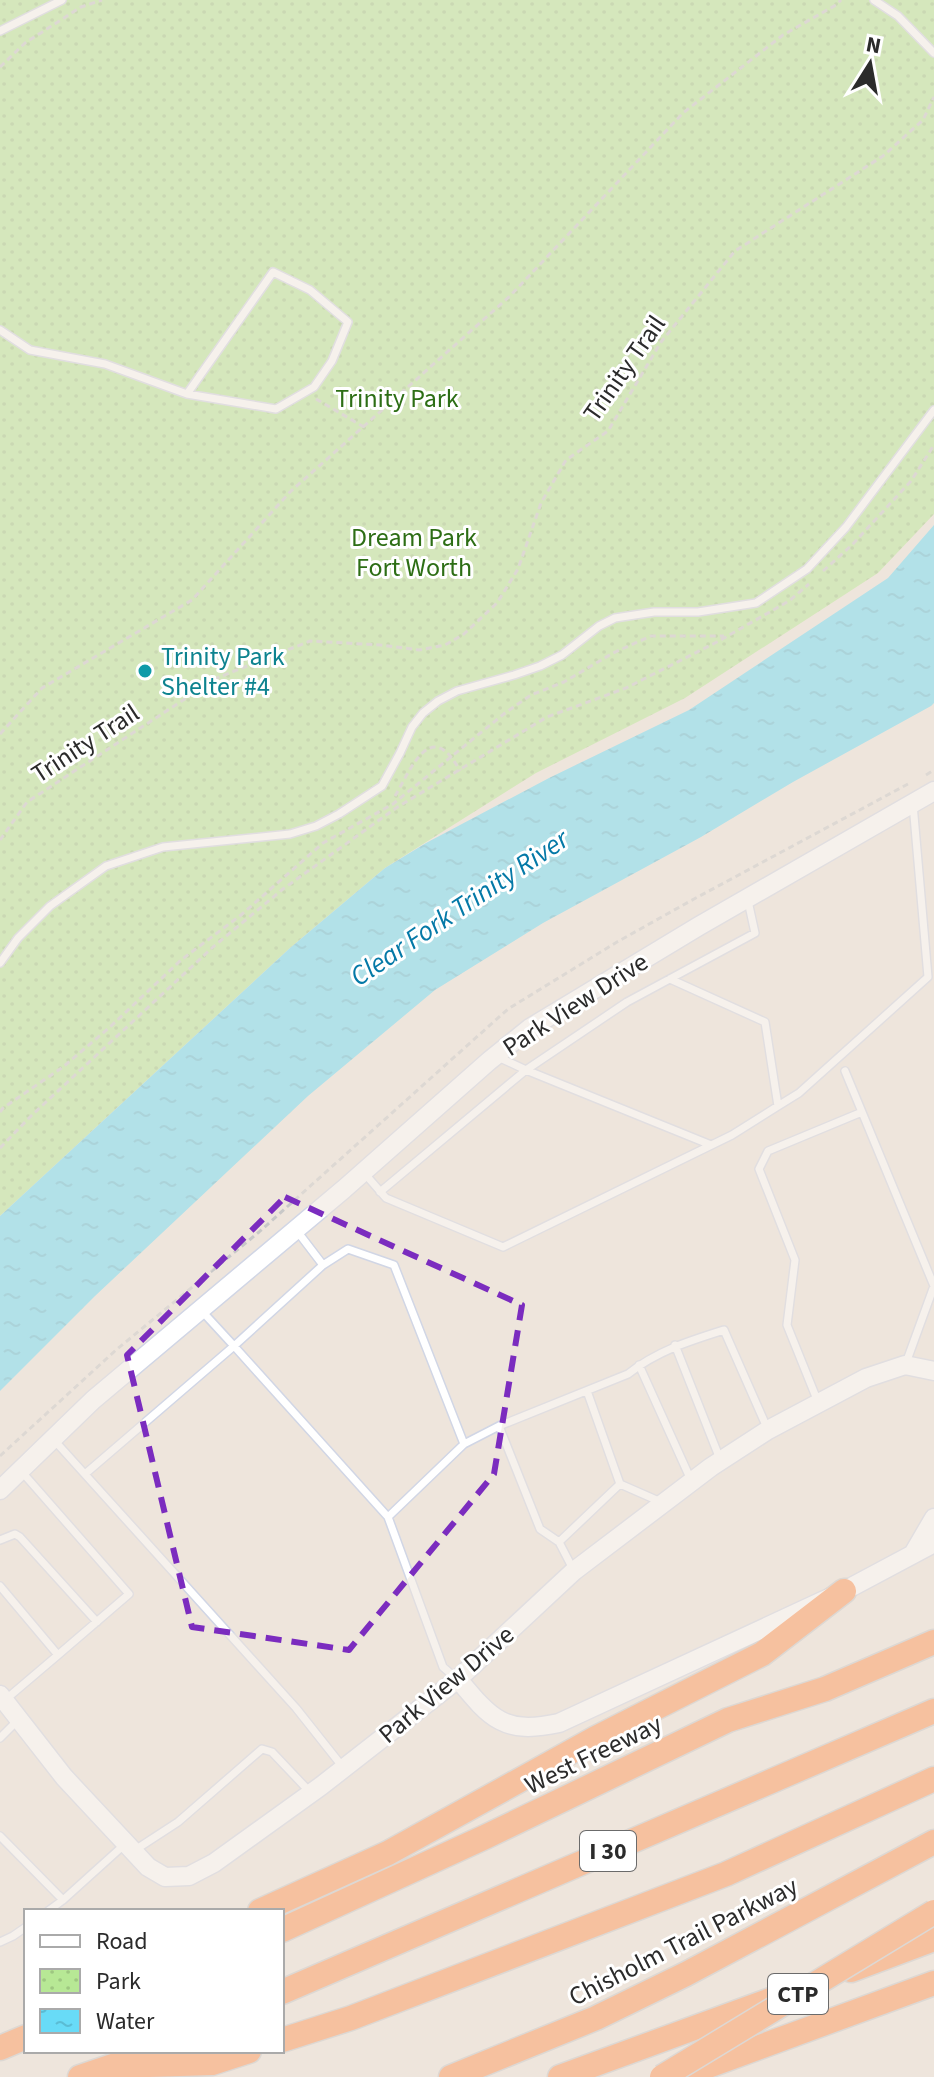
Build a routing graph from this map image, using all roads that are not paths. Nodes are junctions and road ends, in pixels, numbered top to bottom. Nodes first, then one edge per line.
1 (62, 0) edge
2 (874, 0) edge
3 (0, 31) edge
4 (934, 53) edge
5 (0, 330) edge
6 (187, 394) junction
7 (934, 410) edge
8 (927, 784) edge
9 (911, 793) junction
10 (748, 898) junction
11 (0, 963) edge
12 (670, 979) junction
13 (496, 1056) junction
14 (526, 1070) junction
15 (845, 1071) dead end
16 (778, 1106) junction
17 (862, 1112) junction
18 (711, 1145) junction
19 (363, 1172) junction
20 (380, 1192) junction
21 (296, 1229) junction
22 (323, 1265) junction
23 (200, 1309) junction
24 (675, 1345) junction
25 (234, 1346) junction
26 (639, 1365) junction
27 (905, 1365) junction
28 (934, 1371) edge
29 (587, 1391) junction
30 (818, 1402) junction
31 (499, 1426) junction
32 (768, 1430) junction
33 (53, 1439) junction
34 (464, 1444) junction
35 (721, 1461) junction
36 (20, 1470) junction
37 (85, 1474) junction
38 (692, 1482) junction
39 (620, 1484) junction
40 (0, 1490) edge
41 (663, 1503) junction
42 (388, 1517) junction
43 (934, 1518) edge
44 (0, 1540) edge
45 (559, 1542) junction
46 (934, 1543) edge
47 (912, 1554) junction
48 (574, 1571) junction
49 (0, 1586) edge
50 (844, 1591) junction
51 (97, 1622) junction
52 (934, 1625) edge
53 (934, 1642) edge
54 (58, 1655) junction
55 (902, 1656) junction
56 (458, 1679) junction
57 (2, 1698) edge
58 (934, 1711) edge
59 (19, 1719) junction
60 (0, 1738) edge
61 (343, 1768) junction
62 (934, 1779) edge
63 (311, 1793) junction
64 (0, 1836) edge
65 (934, 1842) edge
66 (130, 1847) junction
67 (63, 1900) junction
68 (51, 1909) edge
69 (264, 1909) edge
70 (934, 1912) edge
71 (24, 1928) edge
72 (284, 1929) edge
73 (934, 1939) edge
74 (0, 1942) edge
75 (934, 1983) edge
76 (284, 1991) edge
77 (284, 2039) edge
78 (145, 2053) edge
79 (243, 2053) edge
80 (116, 2066) junction
81 (80, 2077) edge
82 (451, 2077) edge
83 (560, 2077) edge
84 (662, 2077) edge
85 (678, 2077) edge

1 - 3 lane
2 - 4 lane
5 - 6 lane
6 - 6 lane
7 - 11 lane
8 - 9 street, Park View Drive
9 - 10 street, Park View Drive
9 - 16 lane
10 - 12 lane
10 - 13 street, Park View Drive
12 - 14 lane
12 - 16 lane
13 - 14 lane
13 - 19 street, Park View Drive
14 - 18 lane
14 - 20 lane
15 - 17 lane
16 - 18 lane
17 - 27 lane
17 - 30 lane
18 - 20 lane
19 - 20 lane
19 - 21 street, Park View Drive
21 - 22 lane
21 - 23 street, Park View Drive
22 - 25 lane
22 - 34 lane
23 - 25 lane
23 - 33 street, Park View Drive
24 - 26 lane
24 - 32 lane
24 - 35 lane
25 - 37 lane
25 - 42 lane
26 - 29 lane
26 - 38 lane
27 - 28 street
27 - 30 street, Park View Drive
29 - 31 lane
29 - 39 lane
30 - 32 street, Park View Drive
31 - 34 lane
31 - 45 lane
32 - 35 street, Park View Drive
33 - 36 street, Park View Drive
33 - 37 lane
34 - 42 lane
35 - 38 street, Park View Drive
36 - 40 street, Park View Drive
36 - 51 lane
37 - 61 lane
38 - 41 street, Park View Drive
39 - 41 lane
39 - 45 lane
41 - 48 street, Park View Drive
42 - 56 lane
43 - 47 street
44 - 51 lane
45 - 48 lane
46 - 47 street, West Freeway
47 - 50 street, West Freeway
48 - 56 street, Park View Drive
49 - 54 lane
50 - 56 street, West Freeway
50 - 69 highway
51 - 54 lane
52 - 55 highway
53 - 55 highway, West Freeway / I 30
54 - 57 lane
55 - 72 highway, West Freeway / I 30
56 - 61 street, Park View Drive
57 - 59 street, Park View Drive
58 - 76 highway, I 30
59 - 60 lane
59 - 66 street, Park View Drive
61 - 63 street, Park View Drive
62 - 77 highway
63 - 66 street, Park View Drive
63 - 66 lane
64 - 67 lane
65 - 82 highway, Chisholm Trail Parkway / CTP
66 - 67 lane
67 - 68 lane
70 - 84 highway, CTP, bridge
71 - 74 lane
73 - 83 highway
75 - 85 highway
78 - 80 highway
79 - 80 highway
80 - 81 highway

